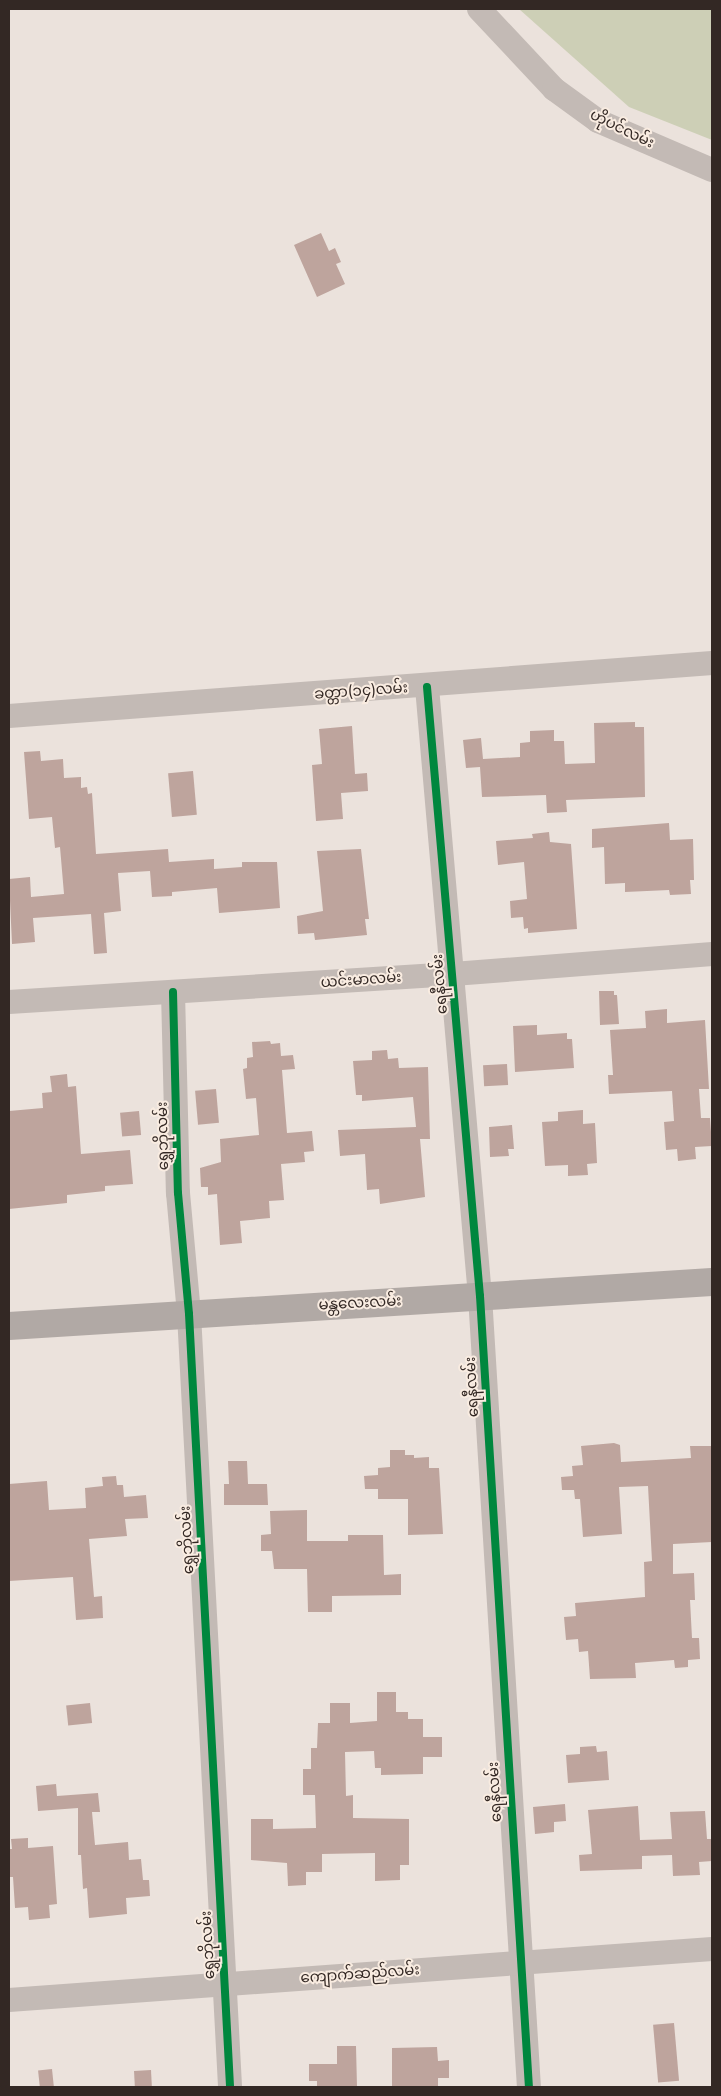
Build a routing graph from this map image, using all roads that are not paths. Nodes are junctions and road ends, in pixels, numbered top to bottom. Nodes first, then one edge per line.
1 (479, 9) edge
2 (712, 170) edge
3 (712, 663) edge
4 (428, 687) junction
5 (9, 716) edge
6 (712, 954) edge
7 (453, 974) junction
8 (173, 992) junction
9 (9, 1002) edge
10 (712, 1282) edge
11 (480, 1296) junction
12 (190, 1314) junction
13 (9, 1326) edge
14 (712, 1949) edge
15 (519, 1962) junction
16 (223, 1984) junction
17 (9, 2000) edge
18 (230, 2087) edge
19 (529, 2087) edge

1 - 2 street, ဟိုပင်လမ်း
3 - 4 street, ခတ္တာ(၁၄)လမ်း
4 - 5 street, ခတ္တာ(၁၄)လမ်း
4 - 7 street, ရေနီလမ်း
6 - 7 street, ယင်းမာလမ်း
7 - 8 street, ယင်းမာလမ်း
7 - 11 street, ရေနီလမ်း
8 - 9 street, ယင်းမာလမ်း
8 - 12 street, ရွှေဘိုလမ်း
10 - 11 main road, မန္တလေးလမ်း
11 - 12 main road, မန္တလေးလမ်း
11 - 15 street, ရေနီလမ်း
12 - 13 main road, မန္တလေးလမ်း
12 - 16 street, ရွှေဘိုလမ်း
14 - 15 street, ကျောက်ဆည်လမ်း
15 - 16 street, ကျောက်ဆည်လမ်း
15 - 19 street, ရေနီလမ်း
16 - 17 street, ကျောက်ဆည်လမ်း
16 - 18 street, ရွှေဘိုလမ်း

